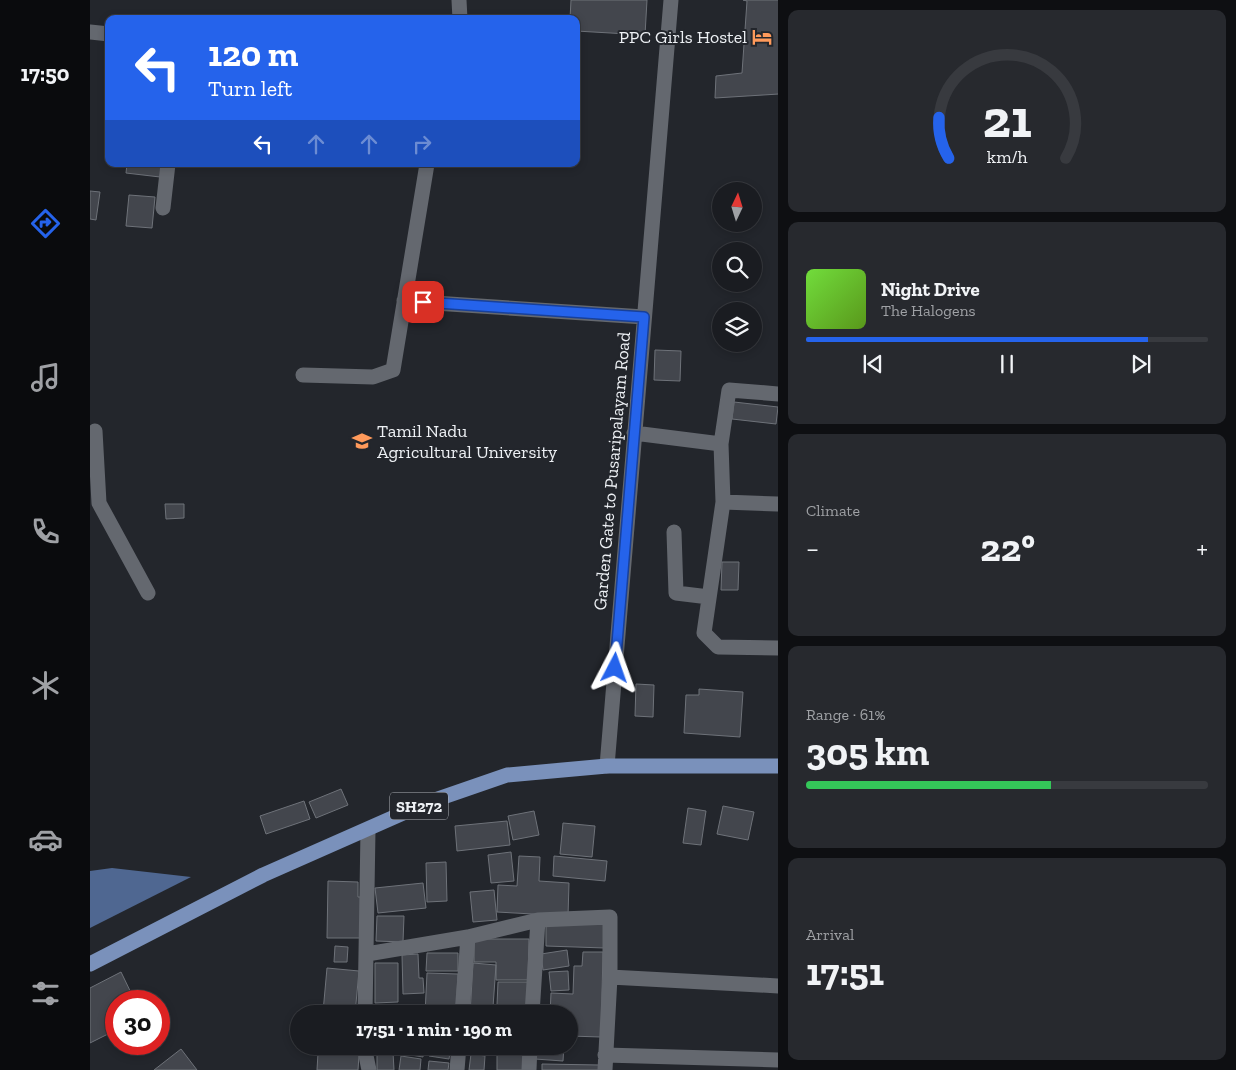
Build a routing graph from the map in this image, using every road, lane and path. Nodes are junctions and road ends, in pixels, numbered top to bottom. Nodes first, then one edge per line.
1 (459, 0) edge
2 (671, 0) edge
3 (460, 15) edge
4 (90, 32) edge
5 (105, 34) edge
6 (168, 167) edge
7 (426, 167) edge
8 (163, 208) dead end
9 (404, 301) junction
10 (644, 317) junction
11 (303, 375) dead end
12 (778, 394) edge
13 (95, 431) dead end
14 (634, 433) junction
15 (721, 444) junction
16 (723, 502) junction
17 (95, 503) edge
18 (777, 504) dead end
19 (674, 532) dead end
20 (148, 593) dead end
21 (709, 596) junction
22 (778, 648) edge
23 (607, 766) junction
24 (778, 766) edge
25 (368, 830) junction
26 (538, 920) junction
27 (468, 937) junction
28 (367, 954) junction
29 (90, 964) edge
30 (610, 977) junction
31 (778, 986) edge
32 (365, 1005) edge
33 (463, 1005) edge
34 (533, 1005) edge
35 (366, 1055) edge
36 (458, 1055) edge
37 (530, 1055) edge
38 (778, 1060) edge
39 (605, 1063) edge
40 (369, 1070) edge
41 (457, 1070) edge
42 (529, 1070) edge

1 - 3 street
2 - 10 street, Garden Gate to Pusaripalayam Road
4 - 5 street
6 - 8 street
7 - 9 street
9 - 10 street
9 - 11 street
10 - 14 street, Garden Gate to Pusaripalayam Road
12 - 15 street
13 - 17 street
14 - 15 street
14 - 23 street, Garden Gate to Pusaripalayam Road
15 - 16 street
16 - 18 street
16 - 21 street
17 - 20 street
19 - 21 street
21 - 22 street
23 - 24 main road, SH272
23 - 25 main road, SH272
25 - 28 street
25 - 29 main road, SH272
26 - 27 street
26 - 30 street
26 - 34 street
27 - 28 street
27 - 33 street
28 - 32 street
30 - 31 street
30 - 39 street
35 - 40 street
36 - 41 street
37 - 42 street
38 - 39 street

